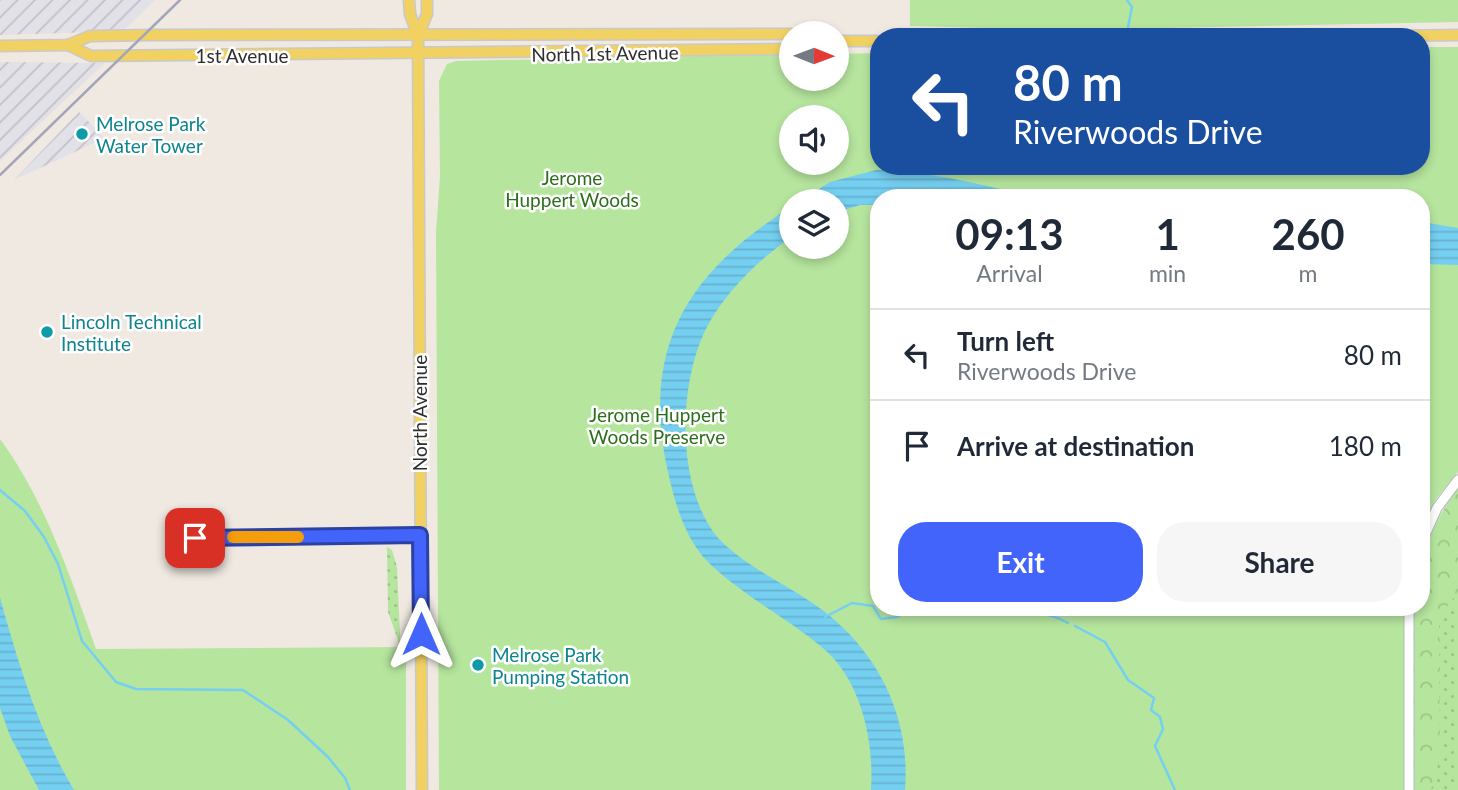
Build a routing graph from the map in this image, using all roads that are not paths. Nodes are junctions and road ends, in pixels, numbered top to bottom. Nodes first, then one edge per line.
1 (410, 0) edge
2 (427, 0) edge
3 (779, 34) edge
4 (1430, 35) edge
5 (1458, 35) edge
6 (418, 36) junction
7 (849, 41) edge
8 (870, 41) edge
9 (68, 45) junction
10 (0, 46) edge
11 (779, 49) edge
12 (418, 55) junction
13 (1458, 480) edge
14 (1430, 524) edge
15 (420, 535) junction
16 (172, 538) dead end
17 (1409, 616) edge
18 (422, 790) edge
19 (1409, 790) edge

1 - 6 main road, North Avenue
2 - 6 main road, North Avenue
3 - 6 main road, North 1st Avenue
4 - 5 main road
6 - 9 main road, 1st Avenue
6 - 12 main road, North Avenue
7 - 8 main road
9 - 10 main road, 1st Avenue
9 - 12 main road, 1st Avenue
11 - 12 main road, North 1st Avenue
12 - 15 main road, North Avenue
13 - 14 street
15 - 16 street
15 - 18 main road, North Avenue
17 - 19 street

